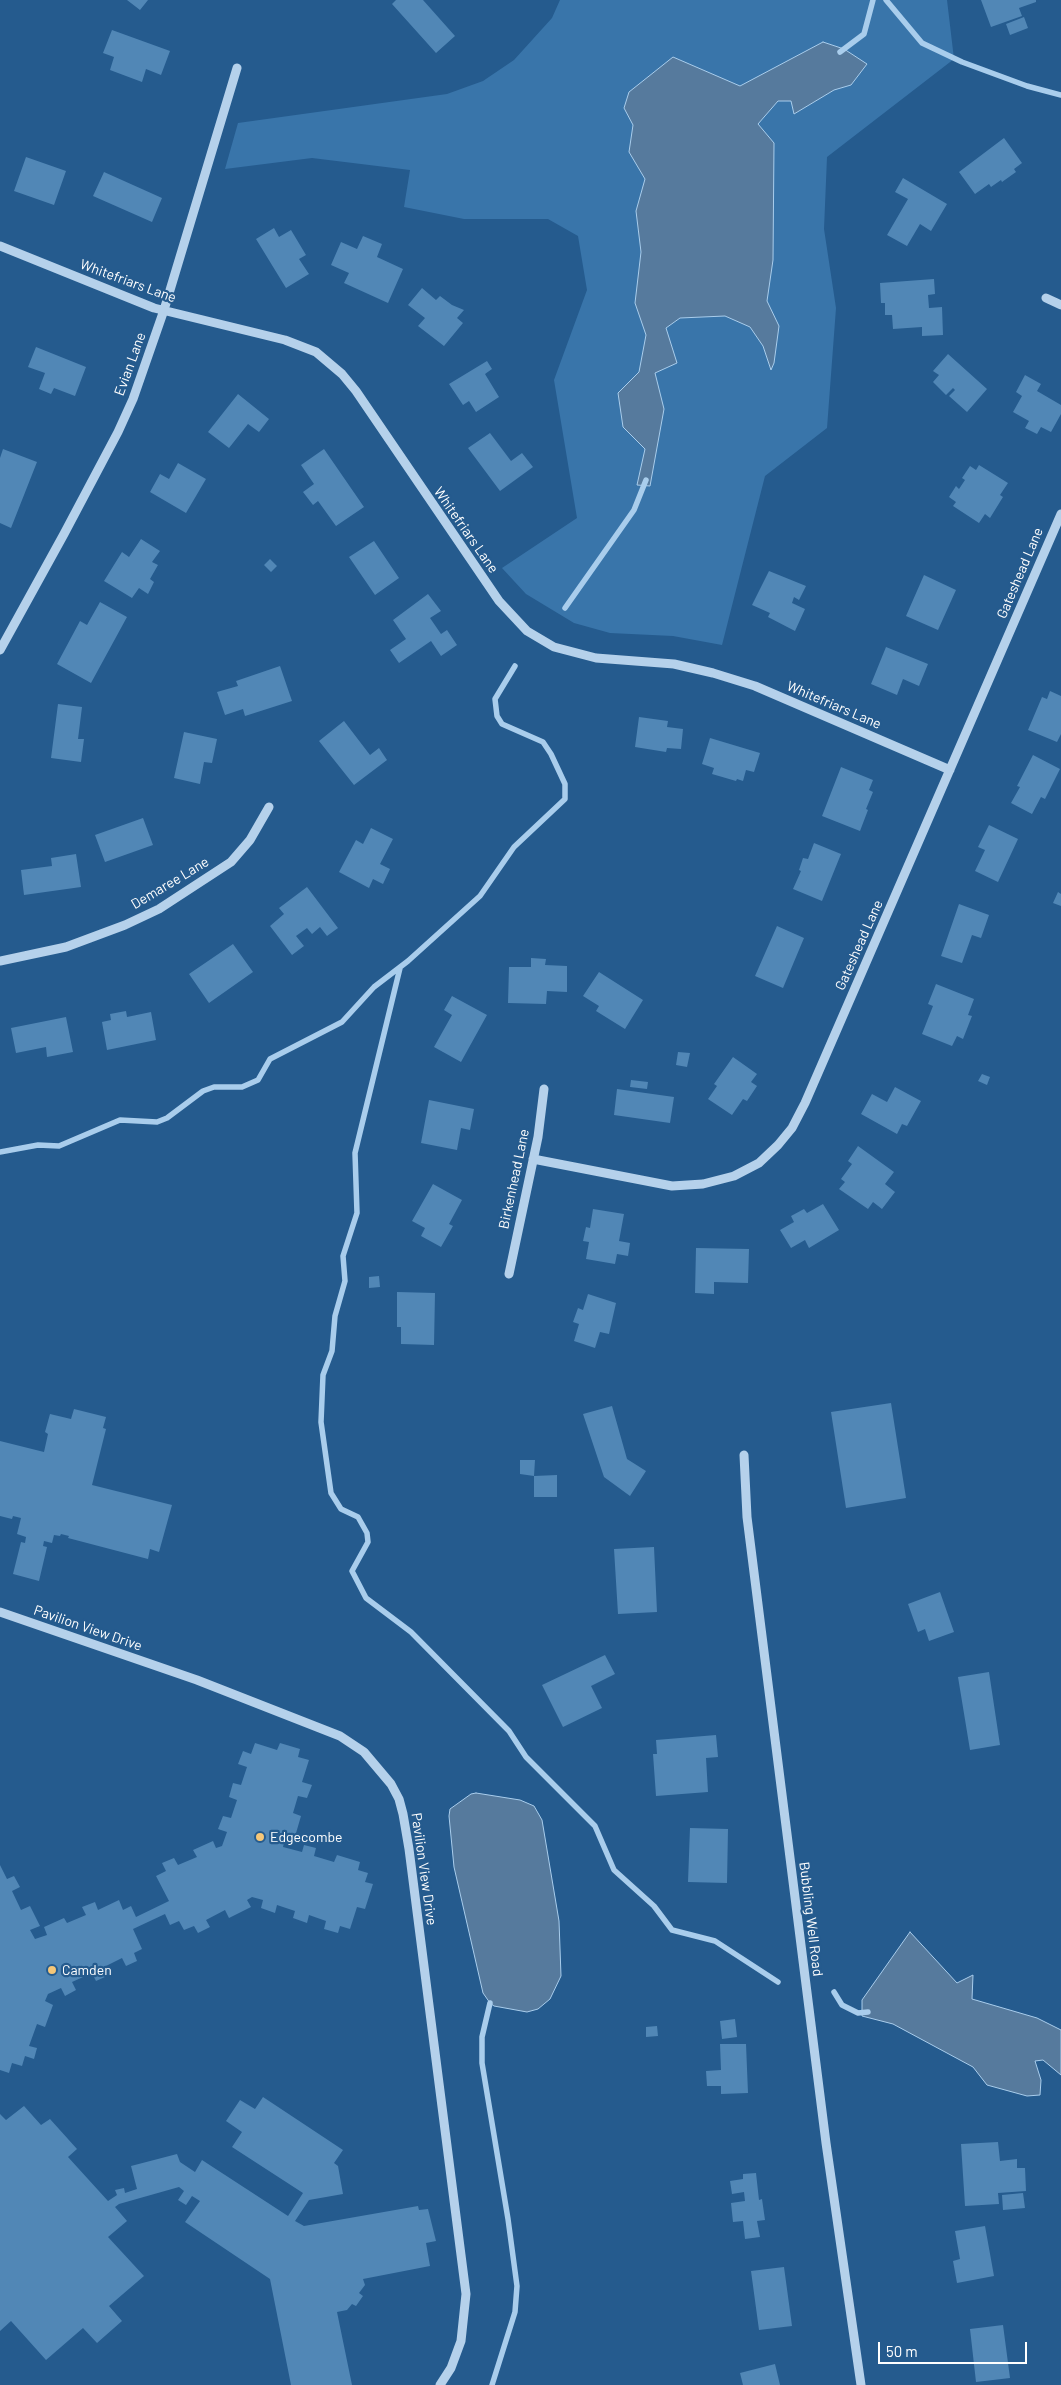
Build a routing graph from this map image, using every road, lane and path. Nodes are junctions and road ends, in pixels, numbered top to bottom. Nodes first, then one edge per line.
1 (237, 68) dead end
2 (0, 246) edge
3 (1046, 298) dead end
4 (1061, 305) edge
5 (164, 310) junction
6 (1061, 514) edge
7 (0, 650) edge
8 (950, 770) junction
9 (269, 807) dead end
10 (0, 961) edge
11 (544, 1089) dead end
12 (533, 1159) junction
13 (509, 1274) dead end
14 (744, 1455) dead end
15 (0, 1612) edge
16 (440, 2385) edge
17 (861, 2385) edge

1 - 5 street, Evian Lane
2 - 5 street, Whitefriars Lane
3 - 4 street
5 - 7 street, Evian Lane
5 - 8 street, Whitefriars Lane
6 - 8 street, Gateshead Lane
8 - 12 street, Gateshead Lane
9 - 10 street, Demaree Lane
11 - 12 street, Birkenhead Lane
12 - 13 street, Birkenhead Lane
14 - 17 street, Bubbling Well Road
15 - 16 street, Pavilion View Drive

